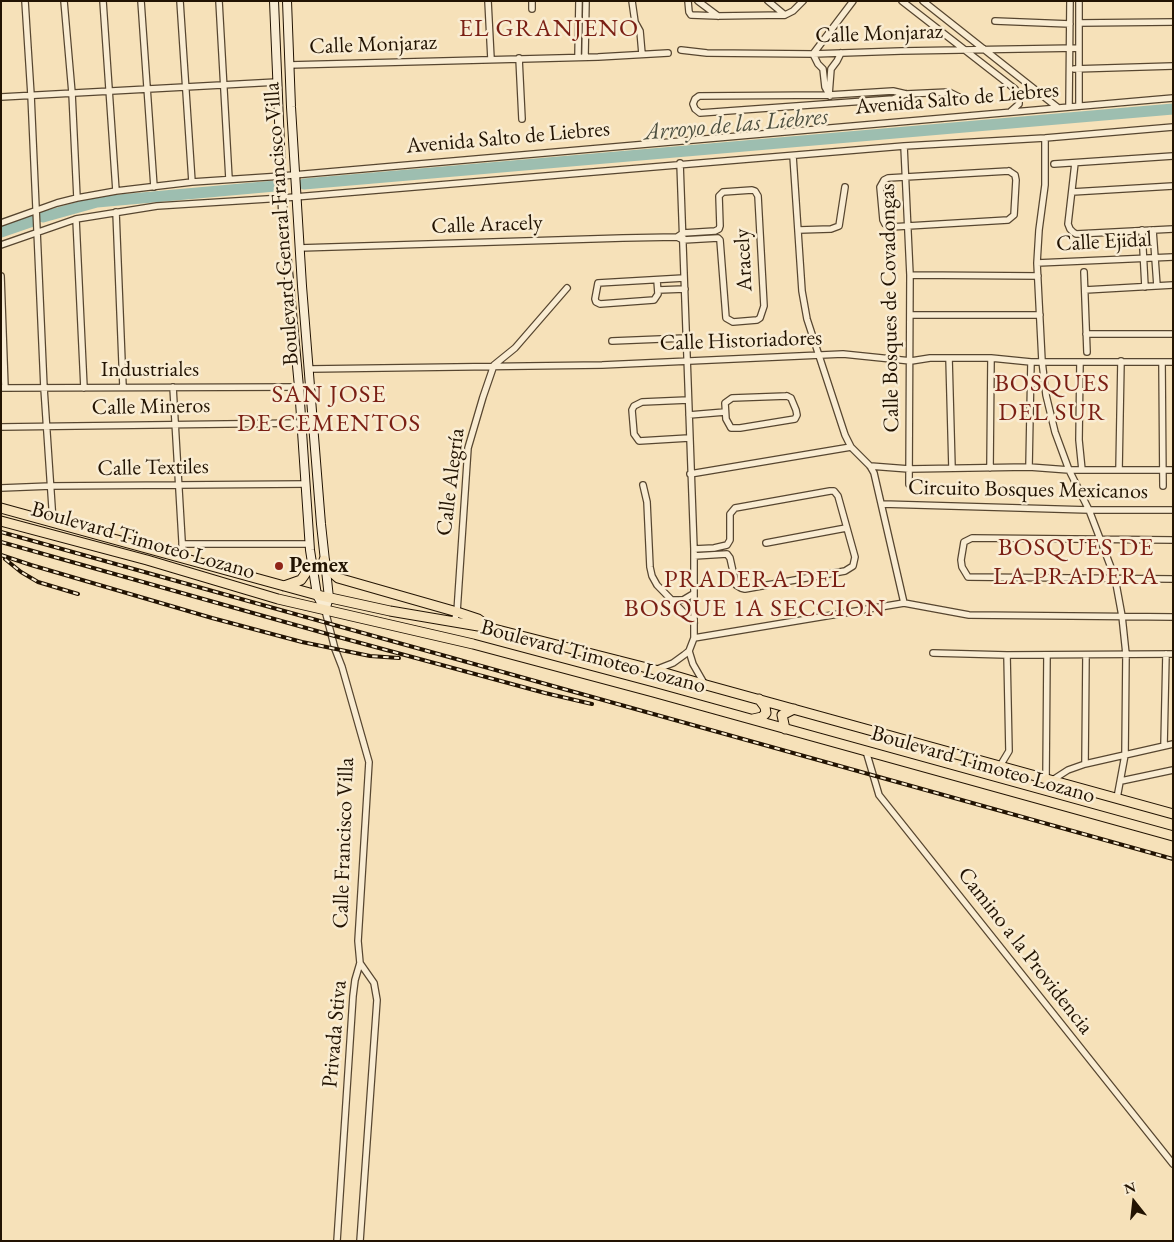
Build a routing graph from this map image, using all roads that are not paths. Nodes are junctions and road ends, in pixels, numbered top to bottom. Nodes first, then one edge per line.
1 (25, 1) edge
2 (64, 1) edge
3 (103, 1) edge
4 (141, 1) edge
5 (180, 1) edge
6 (219, 1) edge
7 (274, 1) edge
8 (287, 1) edge
9 (488, 1) edge
10 (532, 1) edge
11 (579, 1) edge
12 (586, 1) edge
13 (632, 1) edge
14 (688, 1) edge
15 (698, 1) edge
16 (768, 1) edge
17 (803, 1) edge
18 (853, 1) edge
19 (902, 1) edge
20 (922, 1) edge
21 (1070, 1) edge
22 (1078, 1) edge
23 (532, 9) dead end
24 (785, 15) junction
25 (718, 16) junction
26 (995, 21) dead end
27 (1173, 22) edge
28 (1079, 23) junction
29 (1070, 24) junction
30 (1070, 48) junction
31 (1078, 48) junction
32 (681, 50) dead end
33 (964, 50) junction
34 (984, 50) junction
35 (668, 52) dead end
36 (841, 53) junction
37 (642, 54) junction
38 (813, 54) junction
39 (582, 56) junction
40 (519, 58) junction
41 (491, 59) junction
42 (289, 65) junction
43 (1173, 66) edge
44 (1078, 68) junction
45 (823, 69) junction
46 (831, 69) junction
47 (1070, 69) junction
48 (277, 82) junction
49 (225, 86) junction
50 (186, 88) junction
51 (148, 89) junction
52 (110, 92) junction
53 (72, 93) junction
54 (906, 94) junction
55 (31, 95) junction
56 (829, 95) junction
57 (1, 97) edge
58 (959, 97) dead end
59 (1173, 98) edge
60 (837, 102) junction
61 (821, 103) junction
62 (1069, 106) junction
63 (1079, 106) junction
64 (1057, 108) junction
65 (1011, 111) junction
66 (522, 119) dead end
67 (1173, 127) edge
68 (1045, 138) junction
69 (904, 146) junction
70 (793, 156) junction
71 (1173, 156) edge
72 (1075, 162) junction
73 (680, 163) junction
74 (1054, 164) dead end
75 (906, 176) junction
76 (295, 177) junction
77 (282, 178) junction
78 (229, 179) junction
79 (192, 182) junction
80 (1173, 186) edge
81 (154, 187) junction
82 (844, 187) dead end
83 (116, 191) junction
84 (1072, 192) junction
85 (283, 195) junction
86 (297, 195) junction
87 (77, 198) junction
88 (116, 212) junction
89 (36, 213) junction
90 (76, 219) junction
91 (1, 223) edge
92 (908, 226) junction
93 (1173, 229) edge
94 (37, 230) junction
95 (799, 230) junction
96 (1142, 230) junction
97 (1152, 230) junction
98 (683, 236) junction
99 (1, 245) edge
100 (299, 248) junction
101 (1173, 257) edge
102 (1155, 258) junction
103 (1144, 259) junction
104 (1037, 263) junction
105 (1084, 272) dead end
106 (910, 275) junction
107 (1, 276) edge
108 (1038, 276) junction
109 (684, 278) junction
110 (657, 280) junction
111 (1157, 286) junction
112 (1173, 286) edge
113 (1145, 287) junction
114 (567, 288) dead end
115 (684, 288) junction
116 (658, 290) junction
117 (1085, 290) junction
118 (910, 315) junction
119 (1040, 315) junction
120 (1086, 334) junction
121 (1173, 334) edge
122 (686, 338) junction
123 (612, 341) dead end
124 (1087, 352) dead end
125 (820, 355) junction
126 (950, 358) junction
127 (991, 358) junction
128 (687, 361) junction
129 (911, 361) junction
130 (1042, 361) junction
131 (1121, 361) junction
132 (1031, 362) junction
133 (1080, 362) junction
134 (1162, 362) junction
135 (1173, 362) edge
136 (494, 365) junction
137 (310, 369) junction
138 (123, 387) junction
139 (173, 387) junction
140 (299, 387) junction
141 (3, 388) edge
142 (44, 388) junction
143 (84, 388) junction
144 (688, 400) junction
145 (725, 412) junction
146 (688, 415) junction
147 (301, 423) junction
148 (175, 425) junction
149 (46, 426) junction
150 (1, 427) edge
151 (689, 438) junction
152 (851, 447) junction
153 (870, 466) junction
154 (1029, 467) junction
155 (952, 468) junction
156 (990, 468) junction
157 (909, 469) junction
158 (1069, 470) junction
159 (1082, 470) junction
160 (1119, 470) junction
161 (1162, 470) junction
162 (1173, 470) edge
163 (690, 474) junction
164 (305, 484) junction
165 (909, 484) dead end
166 (179, 485) junction
167 (643, 485) dead end
168 (51, 486) junction
169 (1162, 486) dead end
170 (1, 488) edge
171 (882, 504) junction
172 (1, 508) edge
173 (1089, 510) junction
174 (1173, 510) edge
175 (1, 521) edge
176 (53, 522) junction
177 (846, 528) junction
178 (1100, 539) junction
179 (1173, 540) edge
180 (766, 543) dead end
181 (182, 544) junction
182 (310, 544) junction
183 (694, 553) junction
184 (183, 558) junction
185 (324, 560) junction
186 (312, 564) junction
187 (1115, 578) junction
188 (1173, 579) edge
189 (284, 586) junction
190 (693, 594) junction
191 (317, 595) junction
192 (329, 598) junction
193 (670, 600) junction
194 (904, 603) junction
195 (325, 610) junction
196 (457, 612) junction
197 (1122, 616) junction
198 (1173, 617) edge
199 (454, 621) junction
200 (694, 623) junction
201 (490, 628) junction
202 (694, 638) junction
203 (689, 651) junction
204 (933, 653) dead end
205 (1126, 654) junction
206 (1166, 654) junction
207 (1173, 654) edge
208 (1007, 655) junction
209 (1047, 655) junction
210 (1086, 655) junction
211 (655, 670) junction
212 (706, 685) junction
213 (758, 699) junction
214 (794, 709) junction
215 (750, 719) junction
216 (785, 730) junction
217 (1173, 744) edge
218 (1164, 746) junction
219 (866, 752) junction
220 (1125, 755) junction
221 (1085, 764) junction
222 (1000, 766) junction
223 (1173, 770) edge
224 (1049, 780) junction
225 (1121, 781) junction
226 (1117, 798) junction
227 (1173, 814) edge
228 (1173, 836) edge
229 (360, 964) junction
230 (1173, 1164) edge
231 (337, 1241) edge
232 (360, 1241) edge

1 - 55 street
2 - 53 street
3 - 52 street
4 - 51 street
5 - 50 street
6 - 49 street
7 - 48 main road, Boulevard General Francisco Villa
8 - 42 main road, Boulevard General Francisco Villa
9 - 41 street
10 - 23 street
11 - 39 street
12 - 39 street
13 - 37 street
14 - 25 street
15 - 25 street
16 - 24 street
17 - 24 street
18 - 38 street
19 - 33 street
20 - 34 street
21 - 29 street
22 - 28 street
24 - 25 street
26 - 29 street
27 - 28 street
28 - 31 street
29 - 30 street
30 - 31 street, Calle Monjaraz
30 - 34 street, Calle Monjaraz
30 - 47 street
31 - 44 street
32 - 38 street, Calle Monjaraz
33 - 34 street, Calle Monjaraz
33 - 36 street, Calle Monjaraz
33 - 65 street
34 - 64 street
35 - 37 street, Calle Monjaraz
36 - 38 street, Calle Monjaraz
36 - 46 street
37 - 39 street, Calle Monjaraz
38 - 45 street
39 - 40 street, Calle Monjaraz
40 - 41 street, Calle Monjaraz
40 - 66 street
41 - 42 street, Calle Monjaraz
42 - 76 main road, Boulevard General Francisco Villa
43 - 44 street
44 - 47 street
44 - 63 street
45 - 46 street
45 - 56 street
46 - 56 street
47 - 62 street
48 - 49 street
48 - 77 main road, Boulevard General Francisco Villa
49 - 50 street
49 - 78 street
50 - 51 street
50 - 79 street
51 - 52 street
51 - 81 street
52 - 53 street
52 - 83 street
53 - 55 street
53 - 87 street
54 - 56 street
54 - 58 street
54 - 60 street
55 - 57 street
55 - 89 street
56 - 60 street
56 - 61 street
56 - 61 street
59 - 63 street, Avenida Salto de Liebres
60 - 61 street
62 - 63 street, Avenida Salto de Liebres
62 - 64 street, Avenida Salto de Liebres
64 - 65 street, Avenida Salto de Liebres
65 - 76 street, Avenida Salto de Liebres
67 - 68 street, Avenida Salto de Liebres
68 - 69 street, Avenida Salto de Liebres
68 - 104 street
69 - 70 street, Avenida Salto de Liebres
69 - 75 street, Calle Bosques de Covadongas
70 - 73 street, Avenida Salto de Liebres
70 - 95 street
71 - 72 street
72 - 74 street
72 - 84 street
73 - 86 street, Avenida Salto de Liebres
73 - 98 street
75 - 92 street, Calle Bosques de Covadongas
75 - 92 street
75 - 92 street
76 - 77 street, Avenida Salto de Liebres
76 - 86 main road, Boulevard General Francisco Villa
77 - 78 street, Avenida Salto de Liebres
77 - 85 main road, Boulevard General Francisco Villa
78 - 79 street, Avenida Salto de Liebres
79 - 81 street, Avenida Salto de Liebres
80 - 84 street
81 - 83 street, Avenida Salto de Liebres
82 - 95 street
83 - 87 street, Avenida Salto de Liebres
84 - 96 street
85 - 86 street, Avenida Salto de Liebres
85 - 88 street, Avenida Salto de Liebres
85 - 140 main road, Boulevard General Francisco Villa
86 - 100 main road, Boulevard General Francisco Villa
87 - 89 street, Avenida Salto de Liebres
88 - 90 street, Avenida Salto de Liebres
88 - 138 street
89 - 91 street, Avenida Salto de Liebres
89 - 94 street
90 - 94 street, Avenida Salto de Liebres
90 - 143 street
92 - 106 street, Calle Bosques de Covadongas
93 - 97 street
94 - 99 street, Avenida Salto de Liebres
94 - 142 street
95 - 125 street
96 - 97 street
96 - 103 street
97 - 102 street
98 - 98 street, Aracely
98 - 100 street, Calle Aracely
98 - 109 street
100 - 137 main road, Boulevard General Francisco Villa
101 - 102 street, Calle Ejidal
102 - 103 street, Calle Ejidal
102 - 111 street
103 - 104 street, Calle Ejidal
103 - 113 street
104 - 108 street
105 - 117 street
106 - 108 street
106 - 118 street, Calle Bosques de Covadongas
107 - 141 street
108 - 119 street
109 - 110 street
109 - 115 street
110 - 116 street
110 - 116 street
111 - 112 street
111 - 113 street
113 - 117 street
114 - 136 street
115 - 116 street
115 - 122 street
117 - 120 street
118 - 119 street
118 - 129 street, Calle Bosques de Covadongas
119 - 130 street
120 - 121 street
120 - 124 street
122 - 123 street
122 - 128 street
125 - 128 street, Calle Historiadores
125 - 129 street, Calle Historiadores
125 - 152 street
126 - 127 street, Calle Historiadores
126 - 129 street, Calle Historiadores
126 - 155 street
127 - 132 street, Calle Historiadores
127 - 156 street
128 - 136 street, Calle Historiadores
128 - 144 street
129 - 157 street, Calle Bosques de Covadongas
130 - 132 street, Calle Historiadores
130 - 133 street, Calle Historiadores
130 - 158 street
131 - 133 street, Calle Historiadores
131 - 134 street, Calle Historiadores
131 - 160 street
132 - 154 street
133 - 159 street
134 - 135 street, Calle Historiadores
134 - 161 street
136 - 137 street, Calle Historiadores
136 - 196 street, Calle Alegría
137 - 185 main road, Boulevard General Francisco Villa
138 - 139 street, Industriales
138 - 143 street, Industriales
139 - 140 street, Industriales
139 - 148 street
140 - 147 main road, Boulevard General Francisco Villa
141 - 142 street, Industriales
142 - 143 street, Industriales
142 - 149 street
144 - 146 street
144 - 151 street
145 - 145 street
145 - 146 street
146 - 151 street
147 - 148 street, Calle Mineros
147 - 164 main road, Boulevard General Francisco Villa
148 - 149 street, Calle Mineros
148 - 166 street
149 - 150 street, Calle Mineros
149 - 168 street
151 - 163 street
152 - 153 street
152 - 163 street
153 - 157 street
153 - 171 street
154 - 156 street
154 - 158 street
155 - 156 street
155 - 157 street
157 - 165 street, Calle Bosques de Covadongas
158 - 159 street
158 - 173 street
159 - 160 street
160 - 161 street
161 - 162 street
161 - 169 street
163 - 183 street
164 - 166 street, Calle Textiles
164 - 182 main road, Boulevard General Francisco Villa
166 - 168 street, Calle Textiles
166 - 181 street
167 - 193 street
168 - 170 street, Calle Textiles
168 - 176 street
171 - 173 street, Circuito Bosques Mexicanos
171 - 194 street
172 - 176 main road, Boulevard Timoteo Lozano
173 - 174 street, Circuito Bosques Mexicanos
173 - 178 street
175 - 195 main road, Boulevard Timoteo Lozano
176 - 184 main road, Boulevard Timoteo Lozano
177 - 180 street
177 - 183 street
177 - 183 street
178 - 179 street
178 - 187 street
178 - 187 street
181 - 182 street
181 - 184 street
182 - 186 main road, Boulevard General Francisco Villa
183 - 190 street
184 - 189 main road, Boulevard Timoteo Lozano
185 - 192 main road, Boulevard General Francisco Villa
185 - 196 main road
186 - 189 main road
186 - 191 main road, Boulevard General Francisco Villa
187 - 188 street
187 - 197 street
189 - 191 main road, Boulevard Timoteo Lozano
190 - 193 street
190 - 200 street
191 - 192 main road, Boulevard Timoteo Lozano
191 - 195 main road, Boulevard General Francisco Villa
192 - 195 main road, Boulevard General Francisco Villa
192 - 199 main road, Boulevard Timoteo Lozano
193 - 200 street
194 - 197 street
194 - 202 street
195 - 215 main road, Boulevard Timoteo Lozano
195 - 229 street, Calle Francisco Villa
196 - 199 street, Calle Alegría
196 - 201 main road
197 - 198 street
197 - 205 street
199 - 201 main road, Boulevard Timoteo Lozano
200 - 202 street
201 - 211 main road, Boulevard Timoteo Lozano
202 - 203 street
203 - 211 street
203 - 212 street
204 - 208 street
205 - 206 street
205 - 210 street
205 - 220 street
206 - 207 street
206 - 218 street
208 - 209 street
208 - 222 street
209 - 210 street
209 - 224 street
210 - 221 street
211 - 212 main road, Boulevard Timoteo Lozano
212 - 213 main road, Boulevard Timoteo Lozano
213 - 214 main road, Boulevard Timoteo Lozano
213 - 215 main road
214 - 216 main road
214 - 222 main road, Boulevard Timoteo Lozano
215 - 216 main road, Boulevard Timoteo Lozano
216 - 219 main road, Boulevard Timoteo Lozano
217 - 218 street
218 - 220 street
219 - 228 main road, Boulevard Timoteo Lozano
219 - 230 street, Camino a la Providencia
220 - 221 street
220 - 225 street
221 - 224 street
222 - 224 main road, Boulevard Timoteo Lozano
223 - 225 street
224 - 226 main road, Boulevard Timoteo Lozano
225 - 226 street
226 - 227 main road, Boulevard Timoteo Lozano
229 - 231 street, Privada Stiva
229 - 232 street, Privada Stiva

